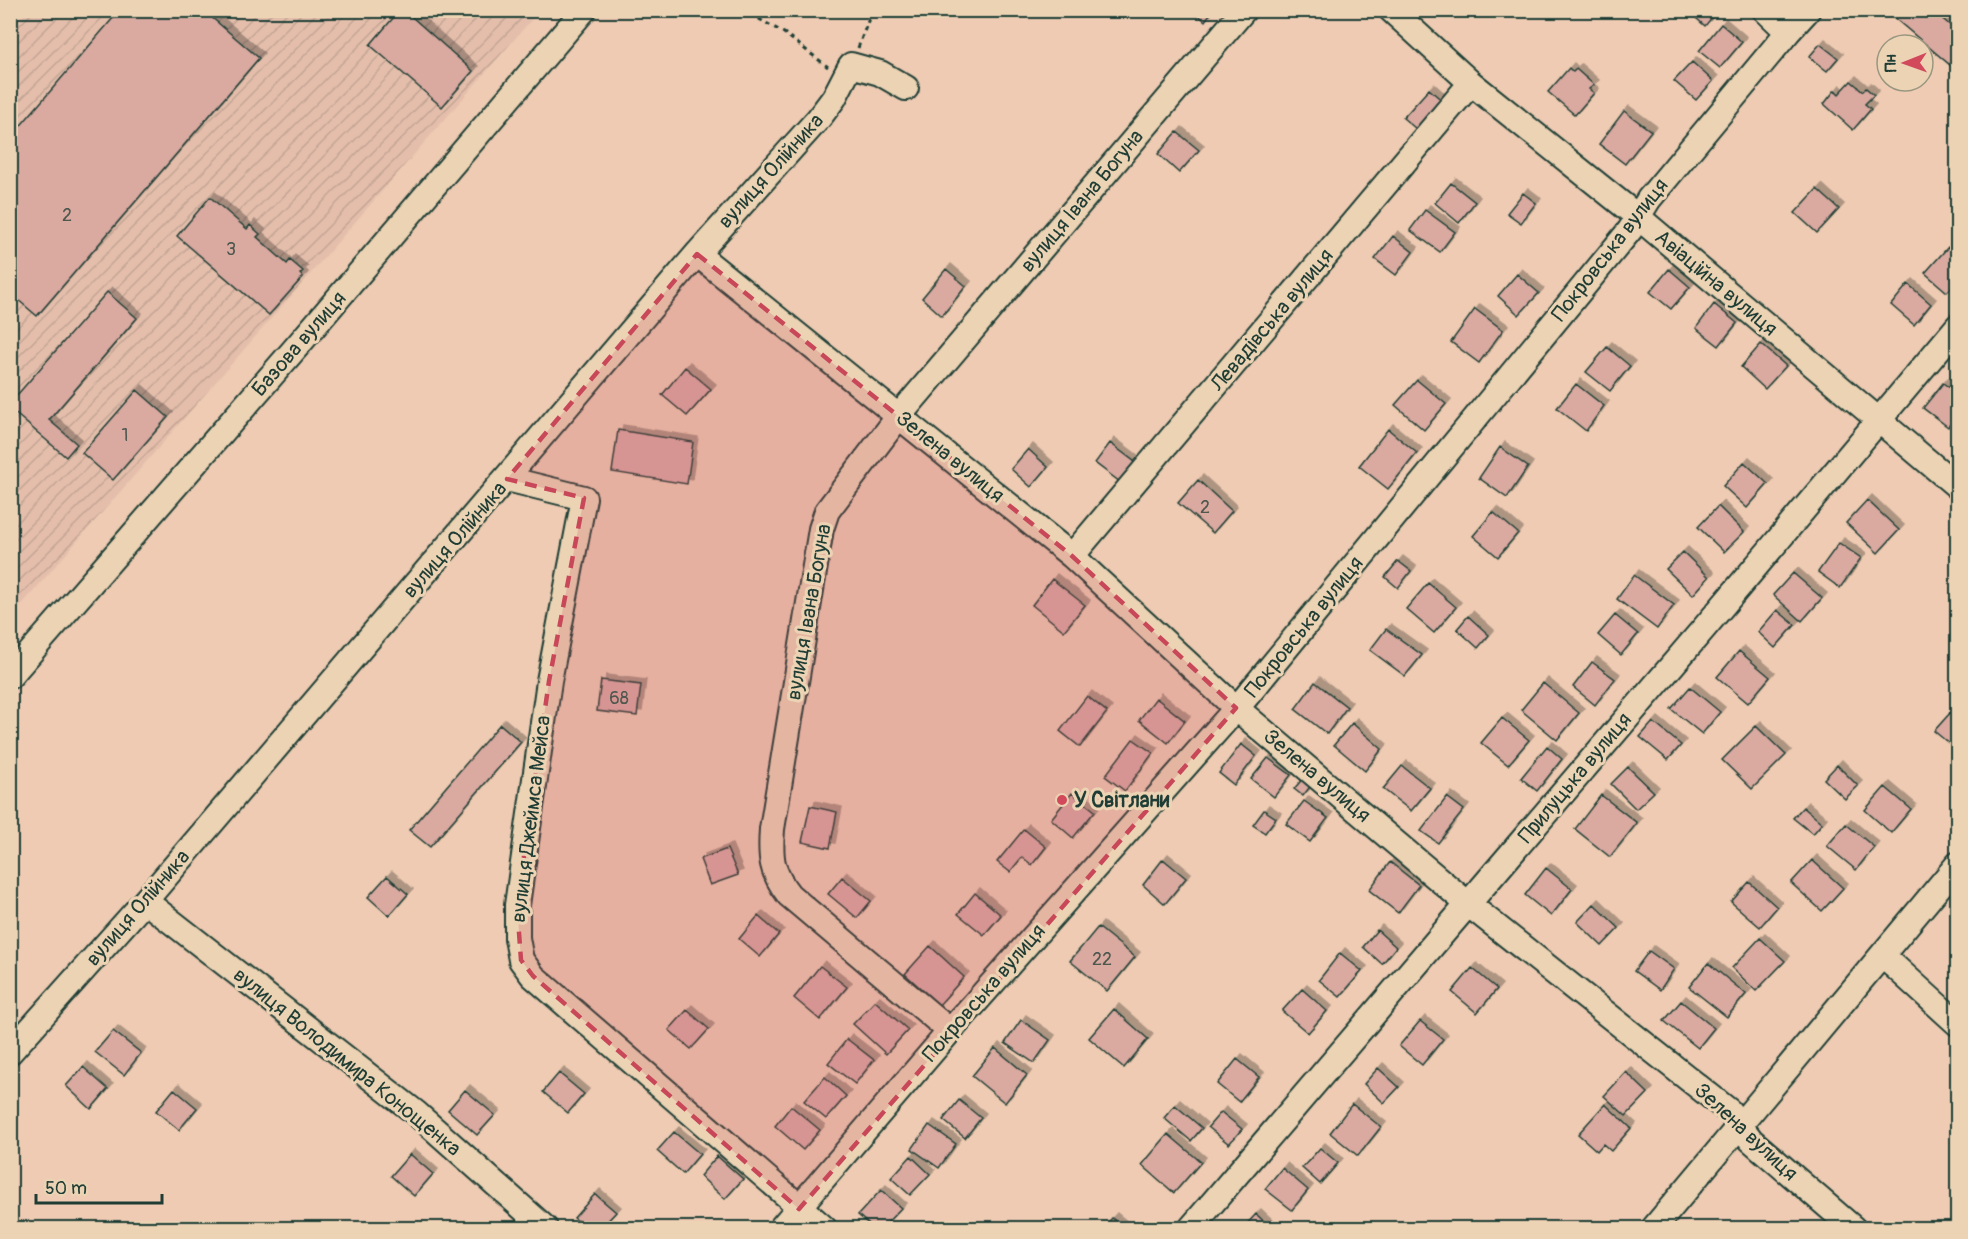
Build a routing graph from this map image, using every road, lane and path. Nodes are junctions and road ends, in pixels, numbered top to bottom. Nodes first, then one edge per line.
1 (584, 10) edge
2 (743, 10) edge
3 (872, 10) edge
4 (1244, 10) edge
5 (1391, 10) edge
6 (1765, 10) edge
7 (1808, 10) edge
8 (1788, 32) junction
9 (848, 70) junction
10 (1471, 83) junction
11 (906, 88) dead end
12 (1638, 217) junction
13 (697, 254) junction
14 (1958, 326) edge
15 (899, 416) junction
16 (1877, 420) junction
17 (507, 479) junction
18 (1958, 487) edge
19 (1072, 556) junction
20 (10, 676) edge
21 (1236, 708) junction
22 (1958, 864) edge
23 (145, 901) junction
24 (1468, 904) junction
25 (1882, 956) junction
26 (1958, 1024) edge
27 (950, 1031) junction
28 (10, 1052) edge
29 (1741, 1126) junction
30 (799, 1209) junction
31 (545, 1228) edge
32 (781, 1228) edge
33 (824, 1228) edge
34 (1191, 1228) edge
35 (1654, 1228) edge
36 (1853, 1228) edge

1 - 20 street, Базова вулиця
2 - 9 path
3 - 9 path
4 - 15 street, вулиця Івана Богуна
5 - 10 street, Авіаційна вулиця
6 - 8 street
7 - 8 street, Покровська вулиця
8 - 12 street, Покровська вулиця
9 - 11 street
9 - 13 street, вулиця Олійника
10 - 12 street, Авіаційна вулиця
10 - 19 street, Левадівська вулиця
12 - 16 street, Авіаційна вулиця
12 - 21 street, Покровська вулиця
13 - 15 street, Зелена вулиця
13 - 17 street, вулиця Олійника
14 - 16 street, Прилуцька вулиця
15 - 19 street, Зелена вулиця
15 - 27 street, вулиця Івана Богуна
16 - 18 street, Авіаційна вулиця
16 - 24 street, Прилуцька вулиця
17 - 23 street, вулиця Олійника
17 - 30 street, вулиця Джеймса Мейса
19 - 21 street, Зелена вулиця
21 - 24 street, Зелена вулиця
21 - 27 street, Покровська вулиця
22 - 25 street
23 - 28 street, вулиця Олійника
23 - 31 street, вулиця Володимира Конощенка
24 - 29 street, Зелена вулиця
24 - 34 street, Прилуцька вулиця
25 - 26 street
25 - 29 street
27 - 30 street, Покровська вулиця
29 - 35 street
29 - 36 street, Зелена вулиця
30 - 32 street, Покровська вулиця
30 - 33 street, вулиця Джеймса Мейса

